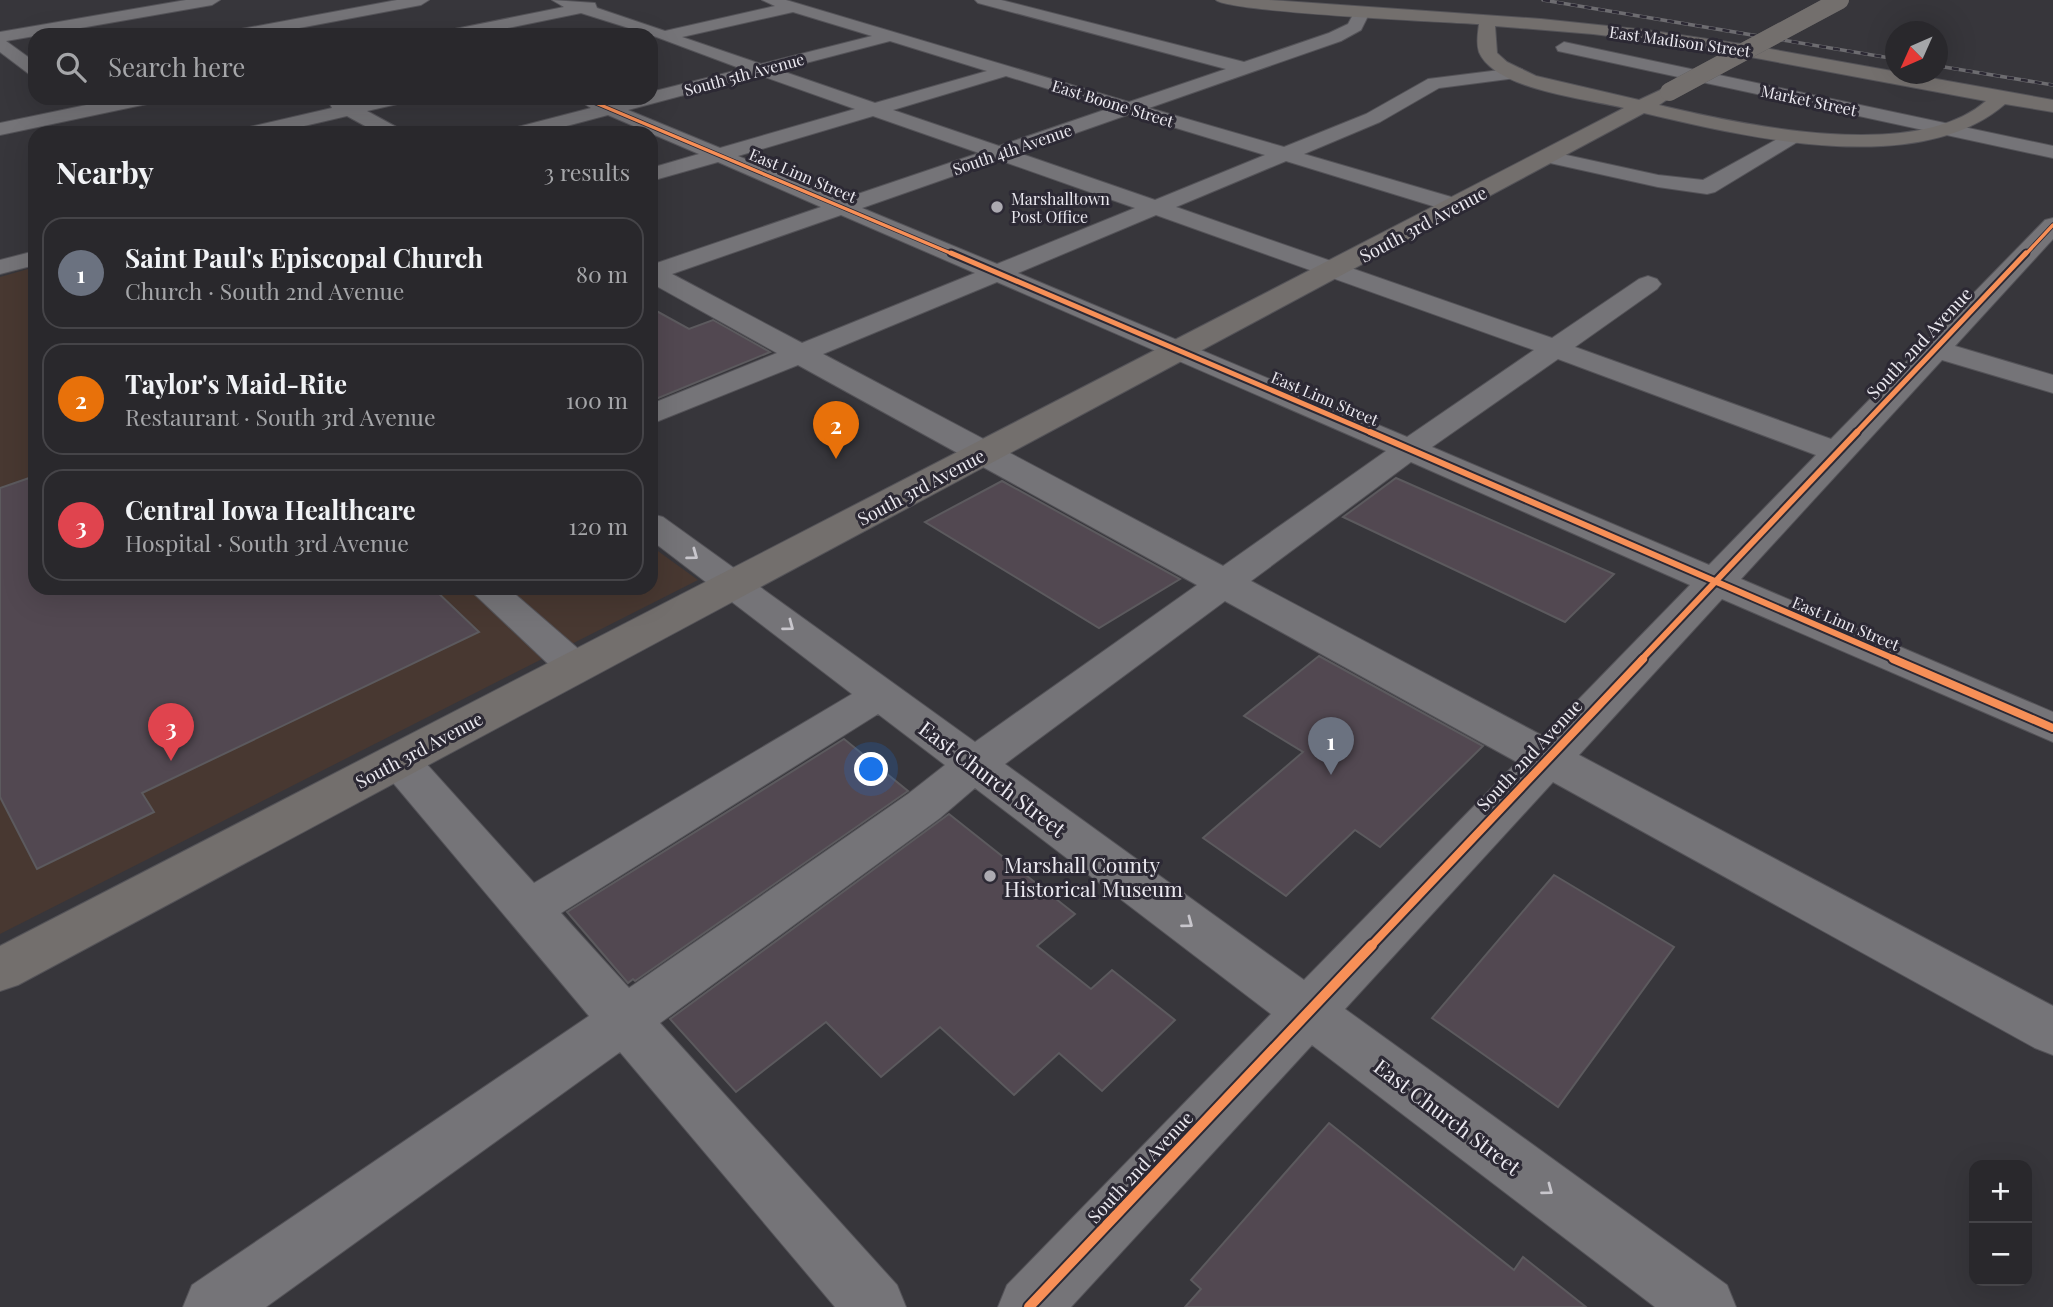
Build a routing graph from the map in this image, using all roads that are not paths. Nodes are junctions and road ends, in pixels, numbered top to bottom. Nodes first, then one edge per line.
1 (209, 0) edge
2 (353, 0) edge
3 (421, 0) edge
4 (561, 0) edge
5 (620, 0) edge
6 (770, 0) edge
7 (983, 0) edge
8 (1224, 0) edge
9 (1840, 0) edge
10 (81, 5) dead end
11 (793, 7) junction
12 (582, 8) junction
13 (163, 9) junction
14 (373, 9) junction
15 (1362, 12) junction
16 (103, 19) junction
17 (397, 19) dead end
18 (1487, 21) junction
19 (191, 23) dead end
20 (52, 28) edge
21 (273, 28) edge
22 (476, 28) edge
23 (633, 28) edge
24 (28, 32) edge
25 (890, 36) junction
26 (0, 37) edge
27 (658, 38) edge
28 (0, 44) edge
29 (1564, 47) dead end
30 (939, 51) junction
31 (910, 58) dead end
32 (28, 66) edge
33 (1245, 68) junction
34 (762, 69) junction
35 (1005, 71) junction
36 (28, 73) edge
37 (1516, 74) junction
38 (8, 78) dead end
39 (833, 78) dead end
40 (807, 85) junction
41 (658, 96) edge
42 (2001, 98) junction
43 (1656, 100) junction
44 (83, 105) edge
45 (114, 105) edge
46 (341, 105) edge
47 (370, 105) edge
48 (601, 105) edge
49 (625, 105) edge
50 (2053, 106) edge
51 (1129, 108) junction
52 (610, 109) junction
53 (876, 109) junction
54 (90, 110) junction
55 (350, 110) junction
56 (112, 126) edge
57 (279, 126) edge
58 (380, 126) edge
59 (544, 126) edge
60 (650, 126) edge
61 (0, 129) edge
62 (658, 129) edge
63 (1948, 130) junction
64 (1792, 137) junction
65 (1001, 152) junction
66 (2053, 152) edge
67 (1281, 154) junction
68 (719, 155) junction
69 (1548, 158) junction
70 (658, 173) edge
71 (1457, 206) junction
72 (842, 207) junction
73 (1154, 207) junction
74 (2053, 225) edge
75 (28, 260) edge
76 (0, 267) edge
77 (658, 271) edge
78 (1334, 271) junction
79 (996, 272) junction
80 (658, 277) edge
81 (1648, 284) dead end
82 (1555, 348) junction
83 (1936, 349) junction
84 (1182, 351) junction
85 (800, 354) junction
86 (2053, 384) edge
87 (658, 412) edge
88 (1409, 449) junction
89 (1838, 452) junction
90 (985, 454) junction
91 (658, 529) edge
92 (1715, 582) junction
93 (1224, 583) junction
94 (735, 585) junction
95 (494, 595) edge
96 (576, 668) junction
97 (881, 694) junction
98 (2053, 728) edge
99 (1548, 758) junction
100 (399, 761) junction
101 (975, 764) junction
102 (529, 909) junction
103 (0, 970) edge
104 (1308, 1012) junction
105 (625, 1020) junction
106 (2053, 1032) edge
107 (214, 1307) edge
108 (875, 1307) edge
109 (1029, 1307) edge
110 (1705, 1307) edge

1 - 13 street
2 - 14 street
3 - 14 street
4 - 12 street
5 - 12 street
6 - 11 street, East Boone Street
7 - 33 street
8 - 15 main road, East Madison Street
9 - 43 main road, South 3rd Avenue, bridge
10 - 16 street
11 - 25 street, East Boone Street
11 - 27 street
12 - 22 street
12 - 23 street
13 - 16 street
13 - 19 street
14 - 17 street
14 - 21 street
15 - 18 main road, East Madison Street
15 - 33 street, South 4th Avenue
16 - 20 street
18 - 37 main road
18 - 42 main road, East Madison Street
24 - 26 street
25 - 30 street, East Boone Street
25 - 34 street, South 5th Avenue
27 - 34 street
28 - 32 street
29 - 63 street, Market Street
30 - 31 street
30 - 35 street, East Boone Street
33 - 51 street, South 4th Avenue
34 - 40 street
34 - 41 street, South 5th Avenue
35 - 51 street, East Boone Street
35 - 53 street
36 - 38 street
37 - 43 main road
37 - 67 street
39 - 40 street
40 - 53 street
42 - 50 main road, East Madison Street
42 - 63 main road
43 - 64 main road
43 - 69 main road, South 3rd Avenue
44 - 54 street
45 - 54 street
46 - 55 street
47 - 55 street
48 - 52 street, East Linn Street
49 - 52 street, South 5th Avenue
51 - 65 street, South 4th Avenue
51 - 67 street, East Boone Street
52 - 59 street, South 5th Avenue
52 - 60 street, East Linn Street
53 - 65 street
53 - 68 street
54 - 56 street
54 - 61 street
55 - 57 street
55 - 58 street
62 - 68 street, East Linn Street
63 - 64 main road
63 - 66 street, Market Street
64 - 69 street
65 - 72 street, South 4th Avenue
65 - 73 street
67 - 71 street, East Boone Street
67 - 73 street
68 - 70 street
68 - 72 street, East Linn Street
69 - 71 main road, South 3rd Avenue
71 - 78 main road, South 3rd Avenue
72 - 77 street, South 4th Avenue
72 - 79 street, East Linn Street
73 - 78 street
73 - 79 street
74 - 83 street, South 2nd Avenue
75 - 76 street
78 - 82 street
78 - 84 main road, South 3rd Avenue
79 - 84 street, East Linn Street
79 - 85 street
80 - 85 street
81 - 82 street
82 - 88 street
82 - 89 street
83 - 86 street
83 - 89 street, South 2nd Avenue
84 - 88 street, East Linn Street
84 - 90 main road, South 3rd Avenue
85 - 87 street
85 - 90 street
88 - 92 street, East Linn Street
88 - 93 street
89 - 92 street, South 2nd Avenue
90 - 93 street
90 - 94 main road, South 3rd Avenue
91 -> 94 street, East Church Street
92 - 98 street, East Linn Street
92 - 99 street, South 2nd Avenue
93 - 99 street
93 - 101 street
94 - 96 main road, South 3rd Avenue
94 -> 97 street, East Church Street
95 - 96 street
96 - 100 main road, South 3rd Avenue
97 - 101 street, East Church Street
97 - 102 street
99 - 104 street, South 2nd Avenue
99 - 106 street
100 - 102 street
100 - 103 main road, South 3rd Avenue
101 -> 104 street, East Church Street
101 - 105 street
102 - 105 street
104 - 109 street, South 2nd Avenue
104 -> 110 street, East Church Street
105 - 107 street
105 - 108 street

